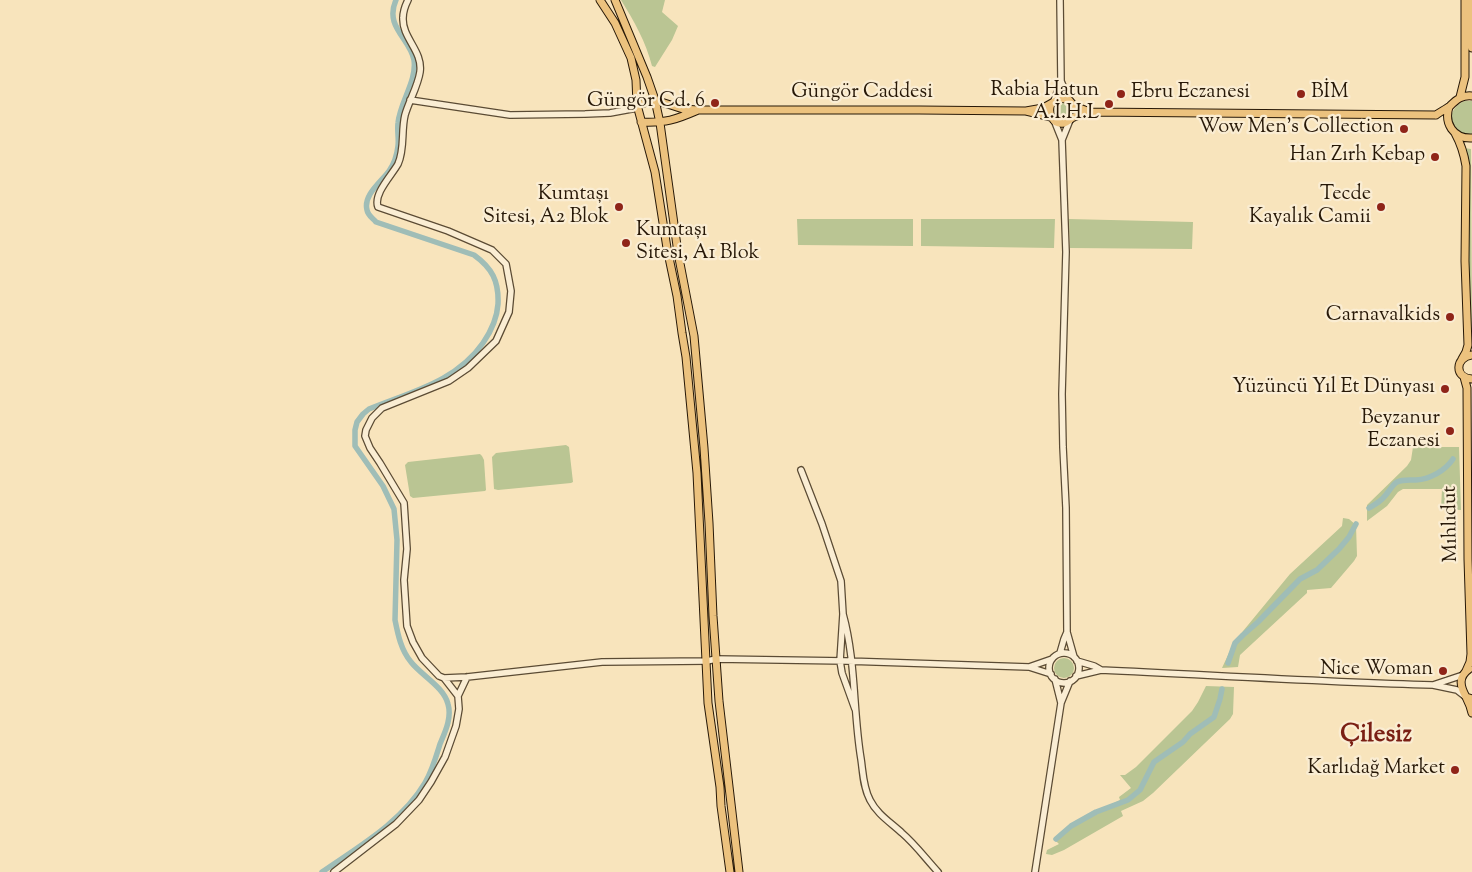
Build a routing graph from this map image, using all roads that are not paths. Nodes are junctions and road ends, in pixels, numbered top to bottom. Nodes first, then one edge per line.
1 (408, 0) edge
2 (600, 0) edge
3 (615, 0) edge
4 (1060, 0) edge
5 (1465, 0) edge
6 (1471, 0) edge
7 (1472, 48) edge
8 (1061, 81) junction
9 (1472, 96) edge
10 (1460, 97) junction
11 (410, 100) junction
12 (655, 100) junction
13 (1052, 103) junction
14 (1071, 103) junction
15 (637, 106) junction
16 (1449, 106) junction
17 (698, 110) junction
18 (1026, 111) junction
19 (1090, 112) junction
20 (1436, 115) junction
21 (1052, 118) junction
22 (1071, 119) junction
23 (640, 122) junction
24 (660, 123) junction
25 (1449, 126) junction
26 (1454, 133) junction
27 (1472, 138) edge
28 (1062, 140) junction
29 (1472, 355) edge
30 (1462, 359) junction
31 (1464, 377) junction
32 (1472, 379) edge
33 (801, 470) dead end
34 (842, 614) junction
35 (1067, 632) junction
36 (1060, 654) junction
37 (716, 659) junction
38 (1052, 659) junction
39 (1076, 659) junction
40 (707, 660) junction
41 (840, 661) junction
42 (852, 661) junction
43 (1029, 667) junction
44 (1101, 670) junction
45 (1467, 671) edge
46 (1053, 676) junction
47 (1076, 676) junction
48 (467, 677) junction
49 (444, 678) junction
50 (1070, 681) junction
51 (1433, 686) junction
52 (458, 696) junction
53 (1469, 698) edge
54 (1061, 703) junction
55 (855, 709) junction
56 (1472, 713) edge
57 (334, 872) edge
58 (730, 872) edge
59 (739, 872) edge
60 (938, 872) edge
61 (1036, 872) edge

1 - 11 street
2 - 15 main road
3 - 12 main road
4 - 8 street
5 - 10 main road
6 - 7 main road
8 - 13 street
8 - 14 street
9 - 10 main road
10 - 16 main road
11 - 15 street
11 - 49 street
12 - 15 main road
12 - 17 main road
12 - 24 main road
13 - 14 main road
13 - 18 main road
13 - 21 main road
14 - 19 main road
14 - 22 main road
15 - 23 main road
16 - 20 main road
16 - 25 main road
17 - 18 main road, Güngör Caddesi
17 - 24 main road
18 - 21 main road
19 - 20 main road
19 - 22 main road
20 - 25 main road
21 - 22 main road
21 - 28 street
22 - 28 street
23 - 24 main road
23 - 40 main road
24 - 37 main road
25 - 26 main road
26 - 27 main road
26 - 30 main road
28 - 35 street
29 - 30 main road
30 - 31 main road, Mıhlıdut
31 - 32 main road
31 - 45 main road, Mıhlıdut
33 - 34 street
34 - 41 street
34 - 42 street
35 - 36 street
35 - 39 street
36 - 38 street
36 - 39 street
37 - 40 street
37 - 41 street
37 - 59 main road
38 - 43 street
38 - 46 street
39 - 44 street
39 - 47 street
40 - 48 street
40 - 58 main road
41 - 42 street
41 - 55 street
42 - 43 street
42 - 55 street
43 - 46 street
44 - 47 street
44 - 51 street
45 - 51 street
45 - 53 main road, Mıhlıdut
46 - 50 street
46 - 54 street
47 - 50 street
48 - 49 street
48 - 52 street
49 - 52 street
50 - 54 street
51 - 53 street
52 - 57 street
53 - 56 main road
54 - 61 street
55 - 60 street

